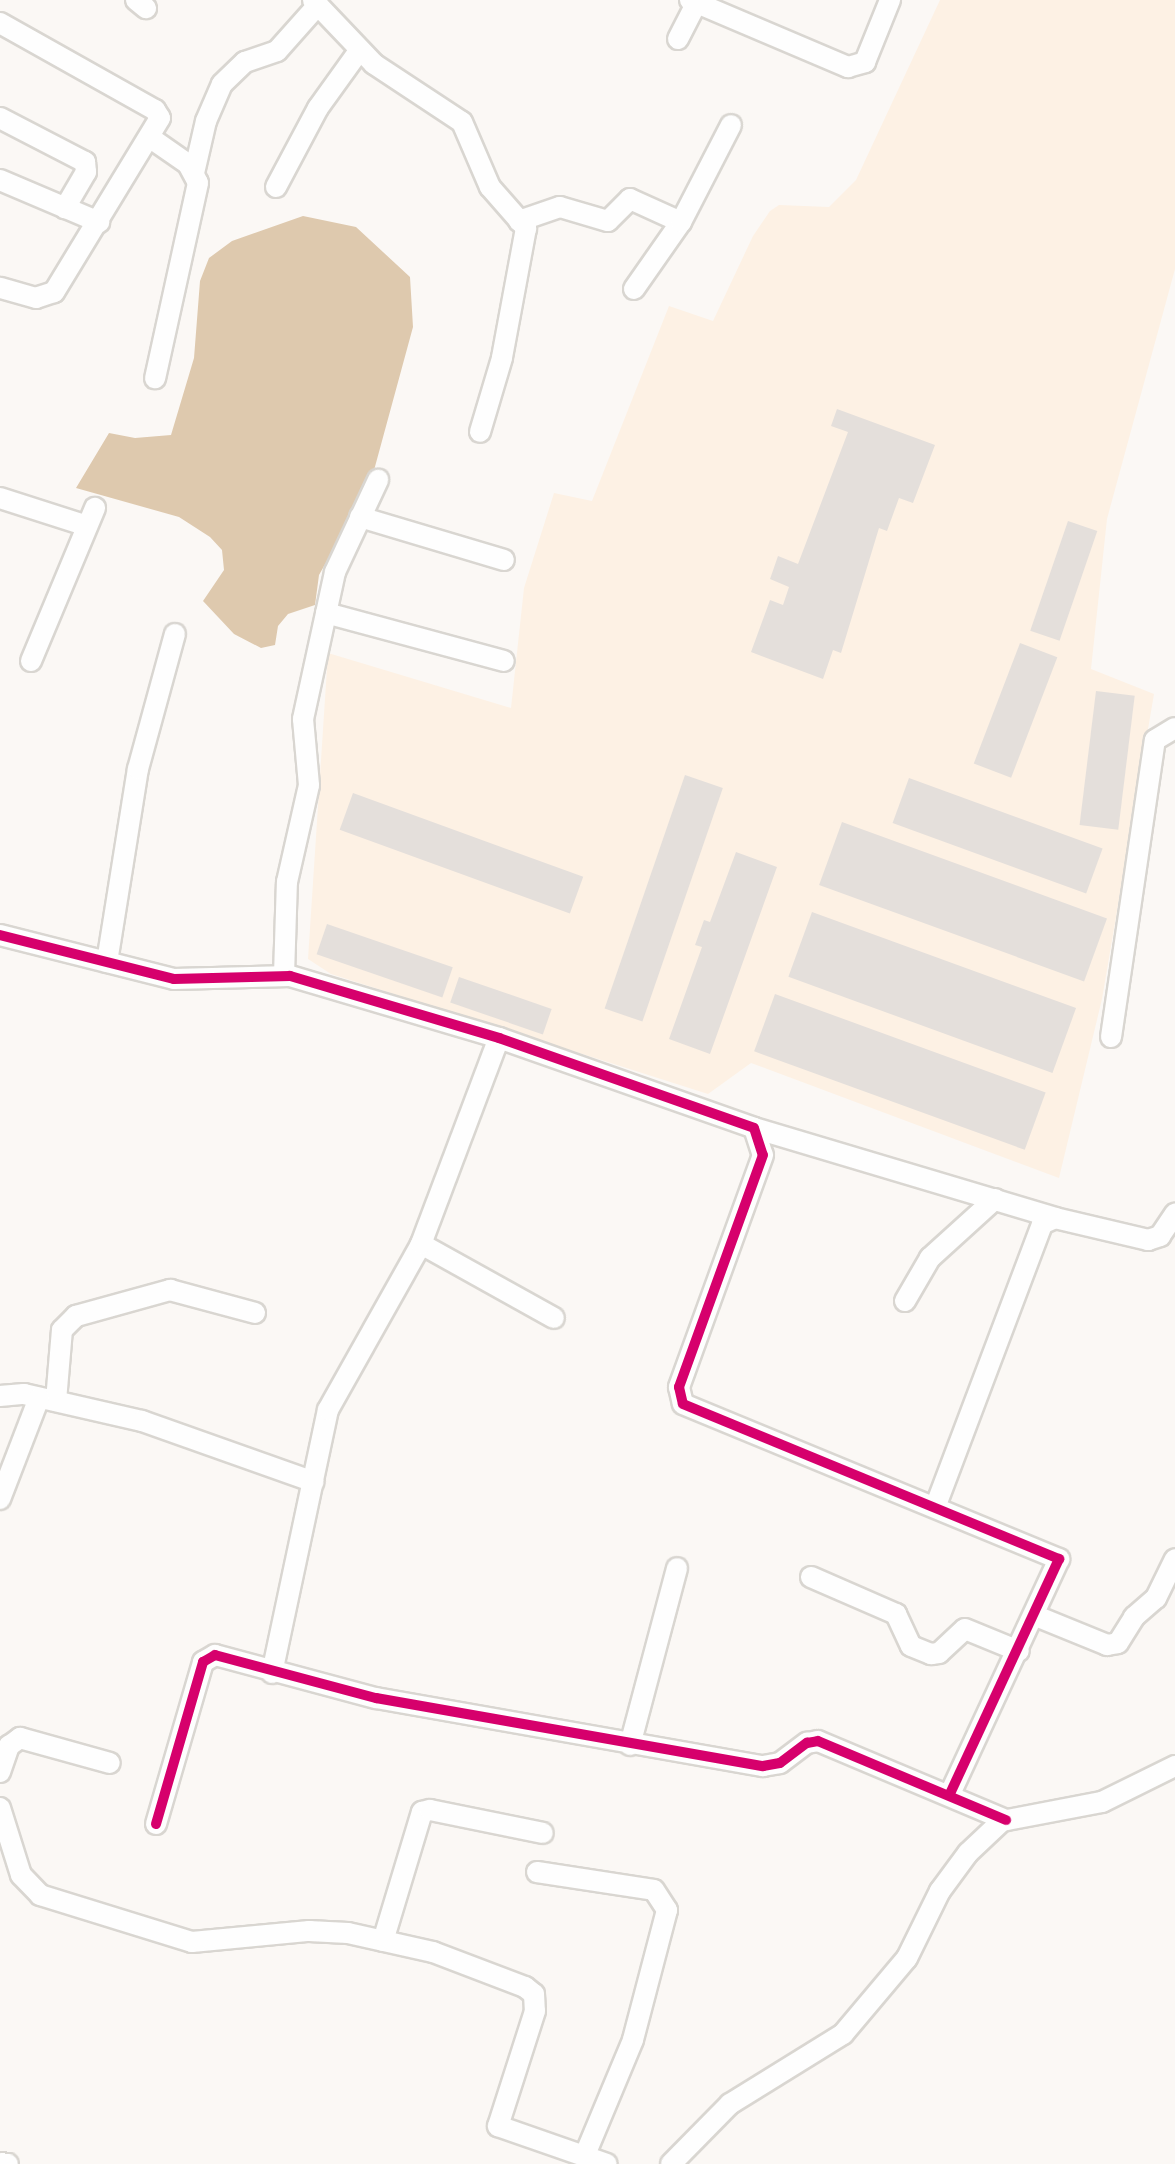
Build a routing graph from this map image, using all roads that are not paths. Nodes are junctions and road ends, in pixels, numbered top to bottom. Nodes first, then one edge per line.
1 (890, 0) edge
2 (695, 1) edge
3 (316, 3) edge
4 (0, 23) edge
5 (678, 39) dead end
6 (359, 51) junction
7 (0, 118) edge
8 (731, 125) dead end
9 (152, 139) junction
10 (194, 173) junction
11 (0, 180) edge
12 (276, 187) dead end
13 (65, 208) junction
14 (519, 221) junction
15 (99, 222) junction
16 (681, 222) junction
17 (0, 288) edge
18 (634, 289) dead end
19 (155, 378) dead end
20 (480, 432) dead end
21 (378, 480) dead end
22 (0, 498) edge
23 (360, 517) junction
24 (504, 560) dead end
25 (326, 613) junction
26 (175, 634) dead end
27 (31, 661) dead end
28 (504, 661) dead end
29 (1175, 728) edge
30 (0, 935) edge
31 (107, 962) junction
32 (284, 975) junction
33 (1111, 1037) dead end
34 (499, 1038) junction
35 (754, 1128) junction
36 (995, 1199) junction
37 (1175, 1214) edge
38 (1055, 1218) junction
39 (421, 1244) junction
40 (905, 1301) dead end
41 (255, 1313) dead end
42 (554, 1318) dead end
43 (0, 1396) edge
44 (47, 1400) junction
45 (314, 1482) junction
46 (0, 1499) edge
47 (936, 1505) junction
48 (1175, 1559) edge
49 (677, 1568) dead end
50 (811, 1577) dead end
51 (1036, 1616) junction
52 (1019, 1651) junction
53 (272, 1673) junction
54 (630, 1745) junction
55 (110, 1763) dead end
56 (1175, 1766) edge
57 (0, 1772) edge
58 (950, 1794) junction
59 (0, 1808) edge
60 (1006, 1820) junction
61 (156, 1824) dead end
62 (543, 1833) dead end
63 (537, 1872) dead end
64 (383, 1941) junction
65 (585, 2155) junction
66 (0, 2163) edge
67 (8, 2164) edge
68 (607, 2164) edge
69 (671, 2164) edge

1 - 2 street
2 - 5 street
3 - 6 street
3 - 10 street
4 - 9 street
6 - 12 street
6 - 14 street
7 - 13 street
8 - 16 street
9 - 10 street
9 - 15 street
10 - 19 street
11 - 13 street
13 - 15 street
14 - 16 street
14 - 20 street
15 - 17 street
16 - 18 street
21 - 23 street
22 - 27 street
23 - 24 street
23 - 25 street
25 - 28 street
25 - 32 street
26 - 31 street
29 - 33 street
30 - 31 street
31 - 32 street
32 - 34 street
34 - 35 street
34 - 39 street
35 - 36 street
35 - 47 street
36 - 38 street
36 - 40 street
37 - 38 street
38 - 47 street
39 - 42 street
39 - 45 street
41 - 44 street
43 - 44 street
44 - 45 street
44 - 46 street
45 - 53 street
47 - 51 street
48 - 51 street
49 - 54 street
50 - 52 street
51 - 52 street
52 - 58 street
53 - 54 street
53 - 61 street
54 - 58 street
55 - 57 street
56 - 60 street
58 - 60 street
59 - 64 street
60 - 69 street
62 - 64 street
63 - 65 street
64 - 65 street
65 - 68 street
66 - 67 street

